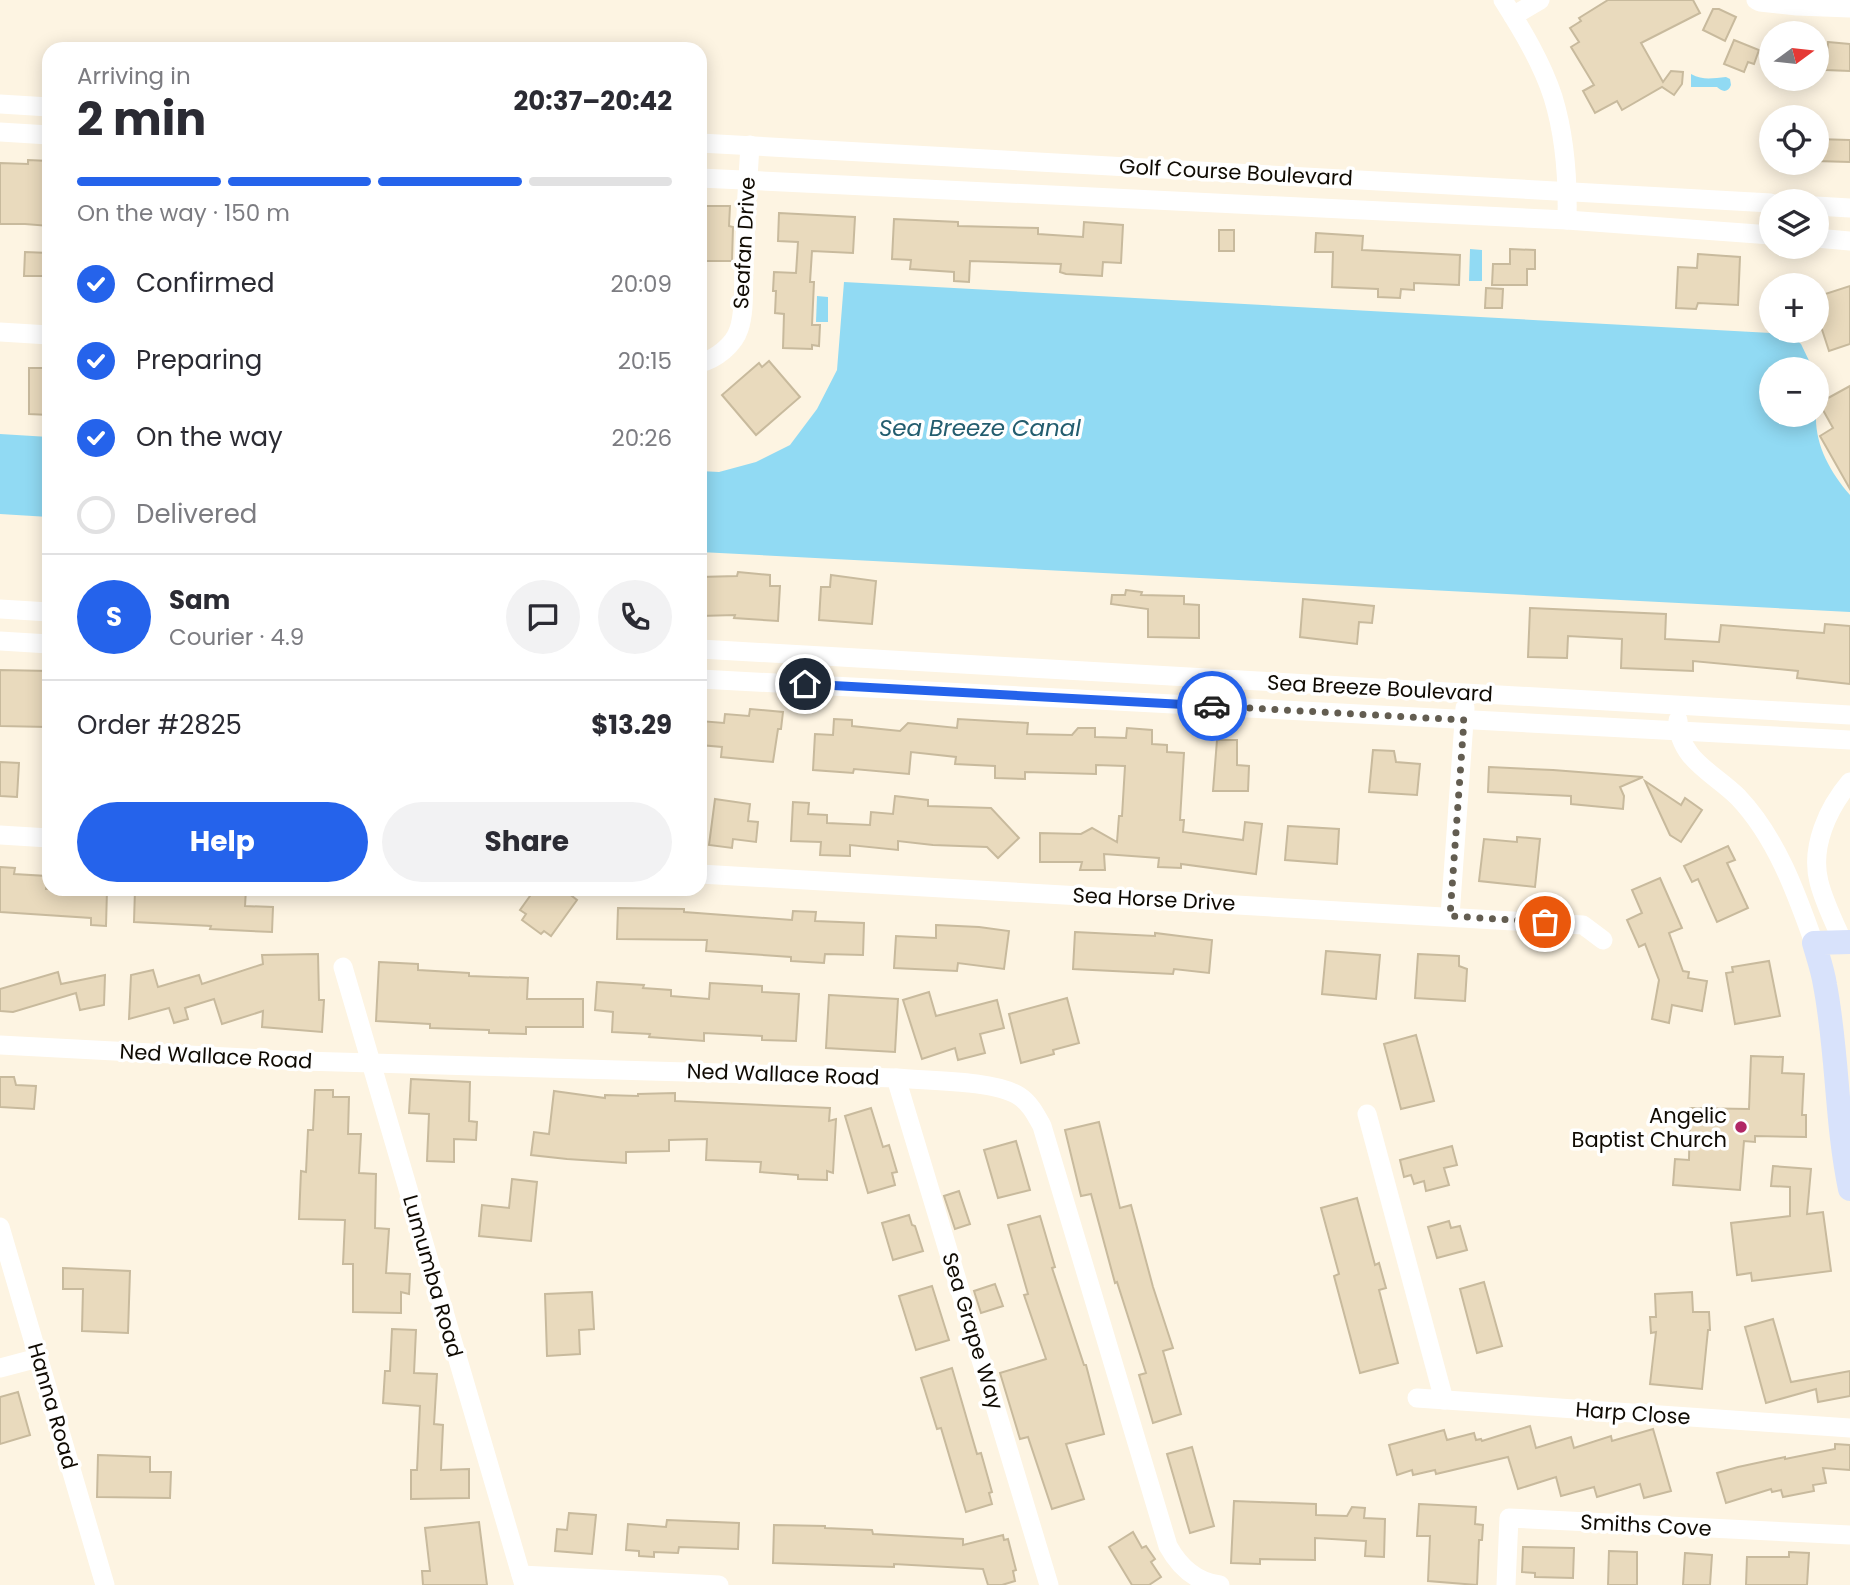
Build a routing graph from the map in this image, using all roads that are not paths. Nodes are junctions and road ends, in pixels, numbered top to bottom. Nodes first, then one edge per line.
1 (1540, 0) edge
2 (1756, 0) edge
3 (1508, 8) edge
4 (1850, 9) edge
5 (0, 104) edge
6 (42, 107) edge
7 (0, 132) edge
8 (42, 135) edge
9 (707, 143) edge
10 (750, 145) junction
11 (707, 178) edge
12 (747, 181) junction
13 (1568, 190) junction
14 (1759, 202) edge
15 (1829, 207) edge
16 (1850, 208) edge
17 (1567, 220) junction
18 (1759, 234) edge
19 (1829, 239) edge
20 (1850, 241) edge
21 (0, 332) edge
22 (42, 335) edge
23 (707, 361) edge
24 (0, 610) edge
25 (42, 612) edge
26 (0, 641) edge
27 (42, 644) edge
28 (707, 649) edge
29 (707, 679) edge
30 (1466, 693) junction
31 (1679, 705) junction
32 (1850, 715) edge
33 (1464, 720) junction
34 (1678, 731) junction
35 (1850, 740) edge
36 (1850, 782) edge
37 (0, 835) edge
38 (42, 838) edge
39 (1817, 869) junction
40 (1786, 873) junction
41 (707, 874) edge
42 (1450, 916) junction
43 (1603, 940) dead end
44 (1846, 942) edge
45 (1814, 943) junction
46 (342, 967) dead end
47 (0, 1045) edge
48 (370, 1062) junction
49 (897, 1078) junction
50 (1367, 1114) dead end
51 (1850, 1189) edge
52 (0, 1227) edge
53 (38, 1358) junction
54 (0, 1368) edge
55 (1417, 1398) dead end
56 (1444, 1400) junction
57 (1850, 1428) edge
58 (1850, 1535) edge
59 (522, 1580) edge
60 (105, 1585) edge
61 (719, 1585) edge
62 (1049, 1585) edge
63 (1220, 1585) edge
64 (1506, 1585) edge

1 - 3 street
2 - 4 street
3 - 13 street
5 - 6 street
7 - 8 street
9 - 10 street, Golf Course Boulevard
10 - 12 street, Seafan Drive
10 - 13 street, Golf Course Boulevard
11 - 12 street, Golf Course Boulevard
12 - 17 street, Golf Course Boulevard
12 - 23 street, Seafan Drive
13 - 14 street, Golf Course Boulevard
13 - 17 street
15 - 16 street
17 - 18 street, Golf Course Boulevard
19 - 20 street
21 - 22 street
24 - 25 street
26 - 27 street
28 - 30 street, Sea Breeze Boulevard
29 - 33 street, Sea Breeze Boulevard
30 - 31 street, Sea Breeze Boulevard
30 - 33 street
31 - 32 street, Sea Breeze Boulevard
31 - 34 street
33 - 34 street, Sea Breeze Boulevard
33 - 42 street
34 - 35 street, Sea Breeze Boulevard
34 - 40 street
36 - 39 street
37 - 38 street
39 - 40 street
39 - 44 street
40 - 45 street
41 - 42 street, Sea Horse Drive
42 - 43 street, Sea Horse Drive
44 - 45 main road
45 - 51 main road
46 - 48 street, Lumumba Road
47 - 48 street, Ned Wallace Road
48 - 49 street, Ned Wallace Road
48 - 59 street, Lumumba Road
49 - 62 street, Sea Grape Way
49 - 63 street, Ned Wallace Road
50 - 56 street
52 - 53 street, Hanna Road
53 - 54 street
53 - 60 street, Hanna Road
55 - 56 street, Harp Close
56 - 57 street, Harp Close
58 - 64 street, Smiths Cove
59 - 61 street

